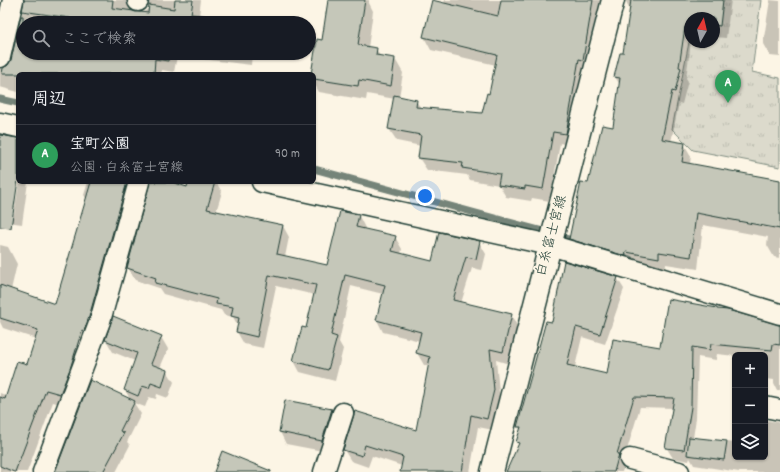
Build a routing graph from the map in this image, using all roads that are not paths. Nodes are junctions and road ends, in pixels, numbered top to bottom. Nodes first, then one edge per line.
1 (13, 0) edge
2 (614, 0) edge
3 (0, 57) edge
4 (0, 123) edge
5 (16, 127) edge
6 (138, 184) edge
7 (271, 184) edge
8 (550, 245) junction
9 (780, 314) edge
10 (768, 408) edge
11 (780, 410) edge
12 (343, 413) dead end
13 (630, 459) dead end
14 (43, 472) edge
15 (324, 472) edge
16 (492, 472) edge
17 (679, 472) edge

1 - 3 street
2 - 8 main road, 白糸富士宮線
4 - 5 street
6 - 14 street
7 - 8 street
8 - 9 street
8 - 16 main road, 白糸富士宮線
10 - 11 street
12 - 15 street
13 - 17 street

